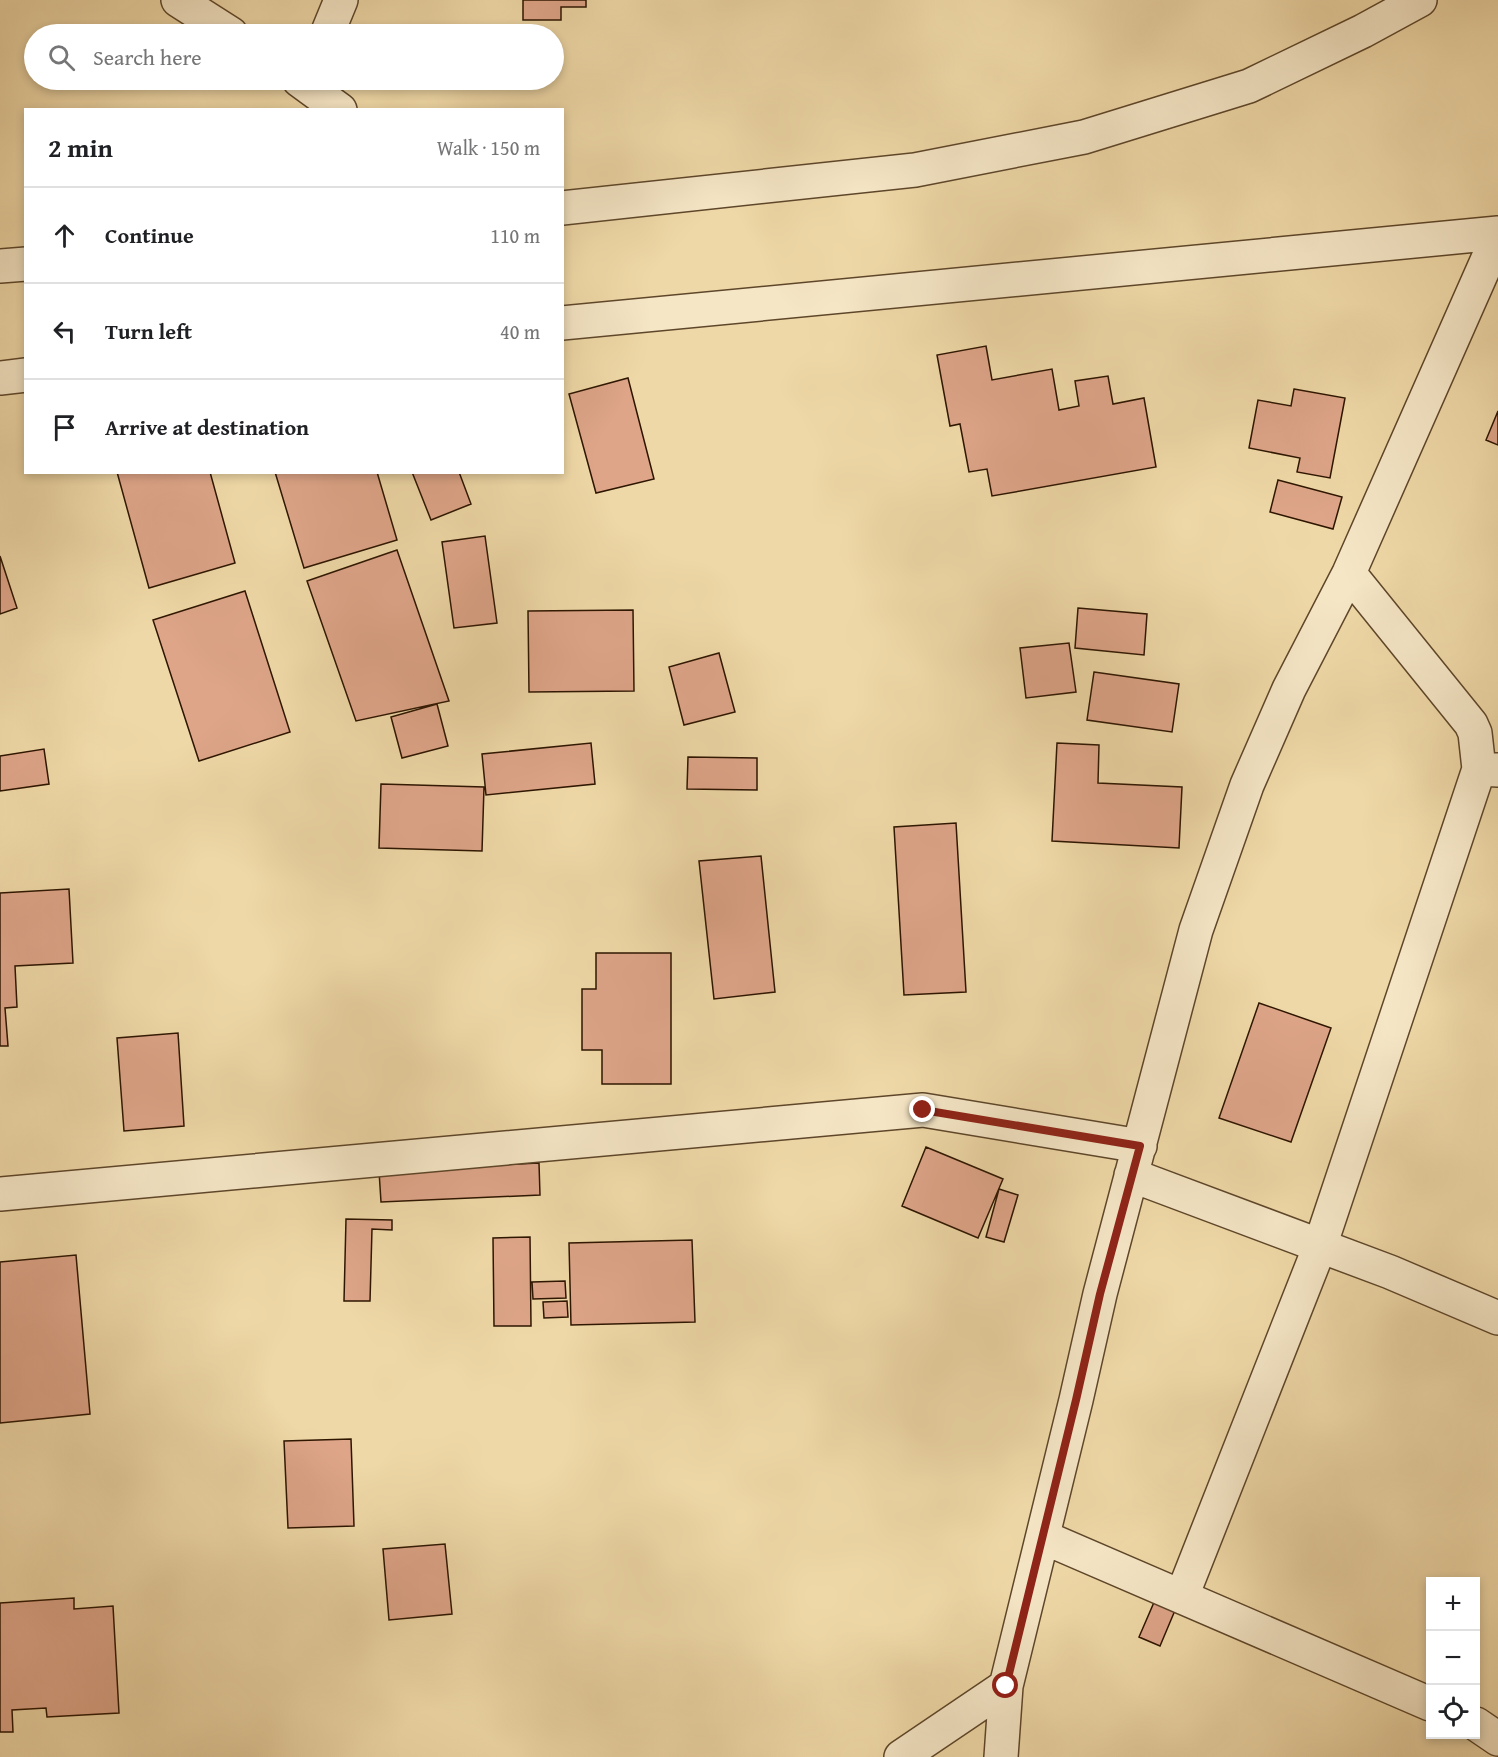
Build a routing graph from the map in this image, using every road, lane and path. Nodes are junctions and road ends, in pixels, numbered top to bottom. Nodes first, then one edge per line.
1 (178, 0) edge
2 (341, 0) edge
3 (1420, 0) edge
4 (215, 24) edge
5 (331, 24) edge
6 (316, 90) edge
7 (338, 108) edge
8 (564, 208) edge
9 (1498, 234) edge
10 (24, 264) edge
11 (0, 266) edge
12 (564, 323) edge
13 (24, 375) edge
14 (0, 378) edge
15 (1349, 573) junction
16 (1488, 770) edge
17 (1135, 1160) junction
18 (0, 1194) edge
19 (1320, 1246) junction
20 (1498, 1318) edge
21 (1043, 1537) junction
22 (1182, 1596) junction
23 (1006, 1686) junction
24 (1426, 1702) edge
25 (1480, 1727) edge
26 (1498, 1739) edge
27 (902, 1757) edge
28 (1001, 1757) edge

1 - 4 street
2 - 5 street
3 - 8 street
6 - 7 street
9 - 12 street
9 - 15 street
10 - 11 street
13 - 14 street
15 - 16 street
15 - 17 street
16 - 19 street
17 - 18 street
17 - 19 street
17 - 21 street
19 - 20 street
19 - 22 street
21 - 22 street
21 - 23 street
22 - 24 street
23 - 27 street
23 - 28 street
25 - 26 street

